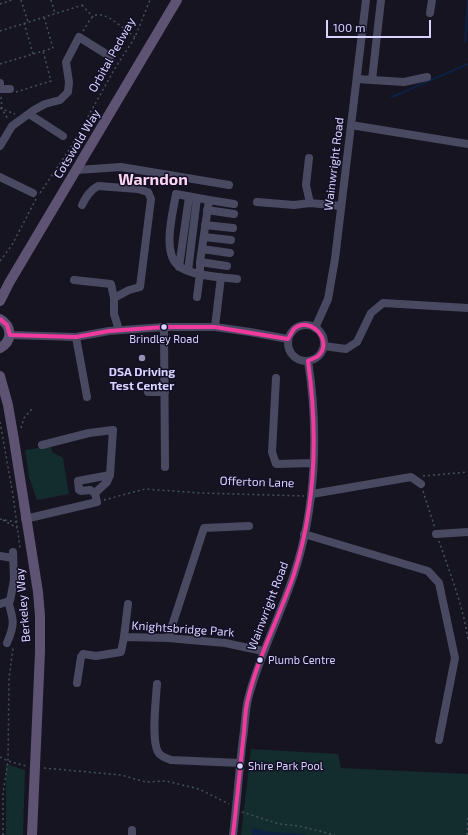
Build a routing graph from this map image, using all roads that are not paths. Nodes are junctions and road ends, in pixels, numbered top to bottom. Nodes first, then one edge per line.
1 (177, 0) edge
2 (366, 0) edge
3 (381, 0) edge
4 (432, 0) edge
5 (430, 13) dead end
6 (111, 57) dead end
7 (427, 77) dead end
8 (357, 79) junction
9 (372, 80) junction
10 (0, 83) edge
11 (0, 89) edge
12 (10, 89) road end
13 (27, 116) junction
14 (351, 125) junction
15 (63, 136) dead end
16 (468, 144) edge
17 (0, 146) edge
18 (309, 158) dead end
19 (77, 170) junction
20 (0, 177) edge
21 (228, 185) dead end
22 (33, 193) dead end
23 (193, 197) junction
24 (209, 200) junction
25 (257, 202) dead end
26 (310, 203) junction
27 (234, 204) dead end
28 (82, 205) dead end
29 (341, 206) junction
30 (207, 210) junction
31 (234, 214) dead end
32 (205, 225) junction
33 (233, 228) dead end
34 (204, 237) junction
35 (231, 240) dead end
36 (202, 249) junction
37 (230, 253) dead end
38 (200, 262) junction
39 (228, 266) dead end
40 (179, 267) junction
41 (188, 271) junction
42 (203, 274) junction
43 (221, 277) junction
44 (74, 280) dead end
45 (237, 280) dead end
46 (197, 297) dead end
47 (114, 298) junction
48 (0, 301) edge
49 (468, 308) edge
50 (0, 319) edge
51 (164, 327) junction
52 (215, 327) junction
53 (315, 328) junction
54 (119, 330) junction
55 (10, 335) junction
56 (76, 337) junction
57 (288, 340) junction
58 (324, 346) junction
59 (0, 348) edge
60 (308, 361) junction
61 (0, 376) edge
62 (276, 378) dead end
63 (148, 392) dead end
64 (165, 392) junction
65 (87, 398) dead end
66 (42, 446) dead end
67 (313, 463) junction
68 (165, 467) dead end
69 (110, 475) junction
70 (421, 484) road end
71 (95, 493) junction
72 (312, 494) junction
73 (21, 520) junction
74 (249, 526) dead end
75 (468, 532) edge
76 (304, 534) junction
77 (436, 534) road end
78 (0, 556) edge
79 (4, 603) edge
80 (128, 604) dead end
81 (124, 637) junction
82 (168, 638) junction
83 (7, 643) dead end
84 (263, 651) junction
85 (77, 683) dead end
86 (157, 684) dead end
87 (439, 740) dead end
88 (240, 763) junction
89 (32, 835) edge
90 (233, 835) edge

1 - 19 main road, Cotswold Way
2 - 8 street, Wainwright Road
3 - 9 street
4 - 5 street
6 - 13 street
7 - 9 street
8 - 9 street
8 - 14 street, Wainwright Road
10 - 11 street
11 - 12 street
13 - 15 street
13 - 17 street
14 - 16 street
14 - 29 street, Wainwright Road
18 - 26 street
19 - 21 street
19 - 48 main road, Cotswold Way
20 - 22 street
23 - 24 street
23 - 40 street
23 - 40 street
23 - 41 street
24 - 27 street
24 - 30 street
25 - 26 street
26 - 29 street
28 - 47 street
29 - 53 street, Wainwright Road
30 - 31 street
30 - 32 street
32 - 33 street
32 - 34 street
34 - 35 street
34 - 36 street
36 - 37 street
36 - 38 street
38 - 39 street
38 - 42 street
40 - 41 street
41 - 42 street
42 - 43 street
42 - 46 street
43 - 45 street
43 - 52 street
44 - 47 street
47 - 54 street
49 - 58 street
50 - 55 main road
51 - 52 street
51 - 54 street
51 - 64 street
52 - 57 street
53 - 57 street
53 - 58 street
54 - 56 street
55 - 56 street
55 - 59 main road
56 - 65 street
57 - 60 street
58 - 60 street
60 - 67 street, Wainwright Road
61 - 73 main road, Berkeley Way
62 - 67 street
63 - 64 street
64 - 68 street
66 - 69 street
67 - 72 street, Wainwright Road
69 - 71 street
69 - 71 street
70 - 72 street
71 - 73 street
72 - 76 street, Wainwright Road
73 - 89 main road, Berkeley Way
74 - 82 street
75 - 77 street
76 - 84 street, Wainwright Road
76 - 87 street
78 - 79 street
79 - 83 street
80 - 81 street, Knightsbridge Park
81 - 82 street, Knightsbridge Park
81 - 85 street, Knightsbridge Park
82 - 84 street, Knightsbridge Park
84 - 88 street, Wainwright Road
86 - 88 street
88 - 90 street, Wainwright Road

